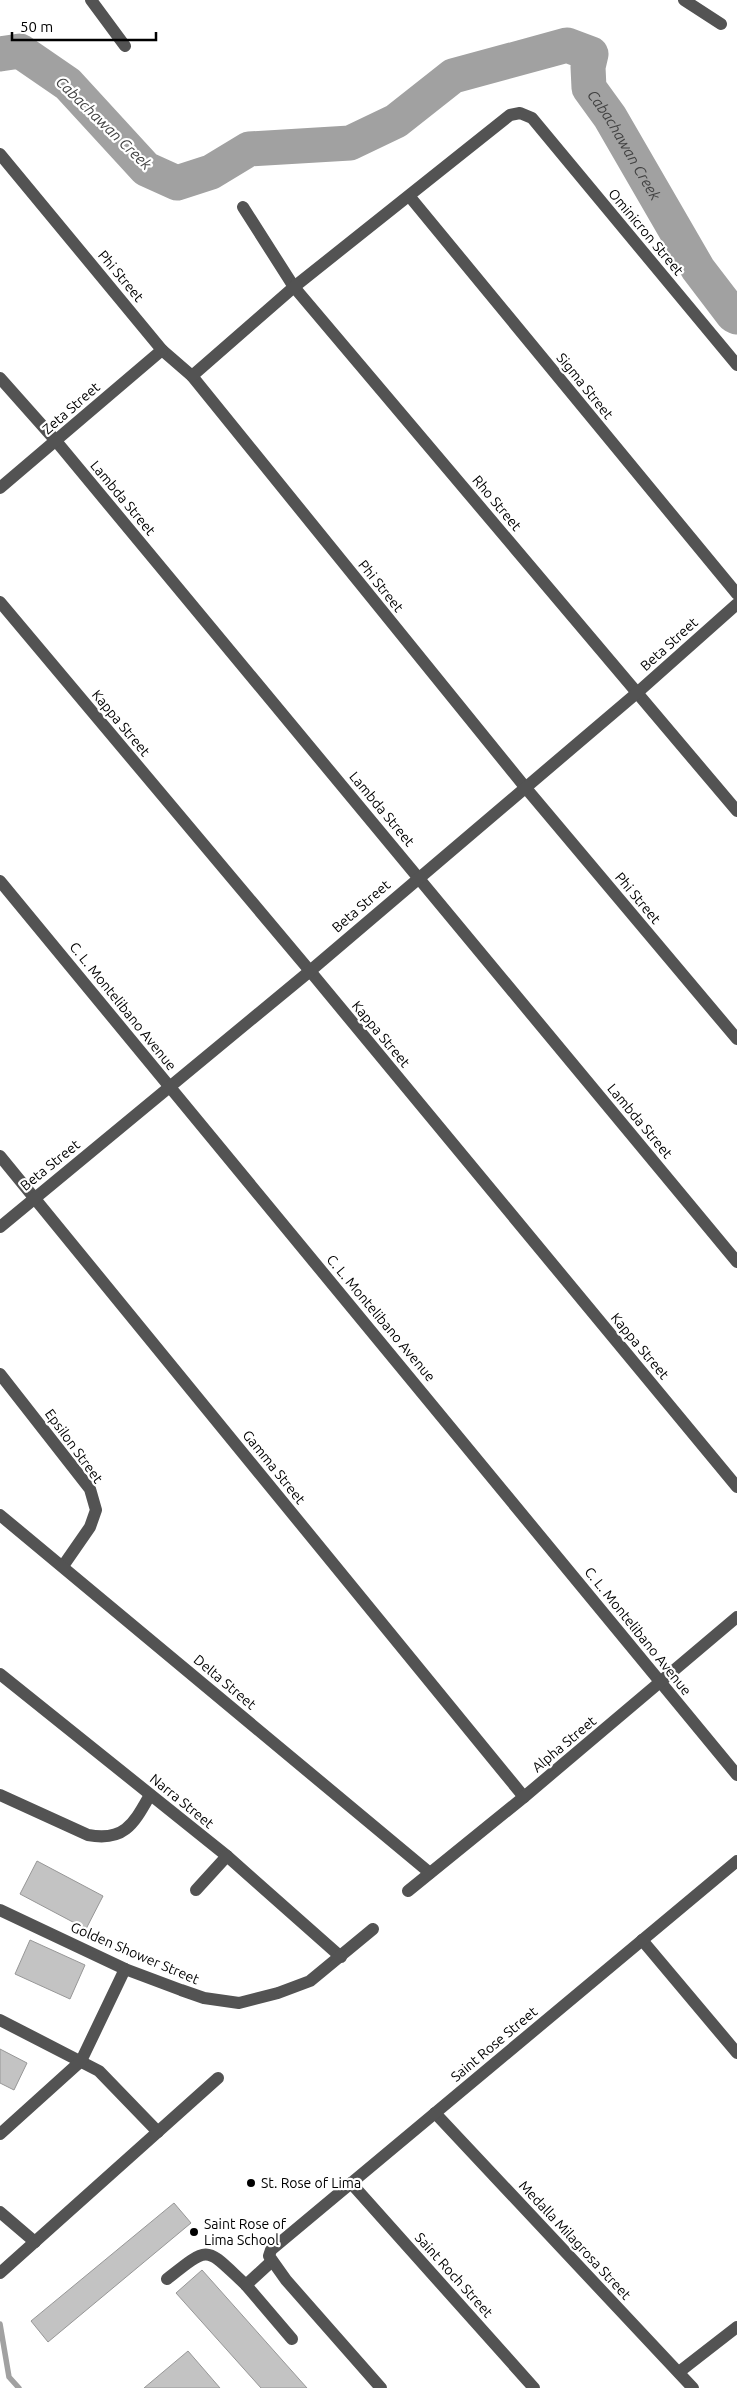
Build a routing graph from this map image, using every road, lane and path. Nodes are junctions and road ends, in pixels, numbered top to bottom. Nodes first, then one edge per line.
1 (91, 0) edge
2 (684, 0) edge
3 (721, 24) dead end
4 (125, 46) dead end
5 (0, 154) edge
6 (410, 197) junction
7 (243, 207) dead end
8 (294, 287) junction
9 (162, 350) junction
10 (737, 365) edge
11 (192, 376) junction
12 (0, 378) edge
13 (56, 441) junction
14 (0, 488) edge
15 (737, 594) edge
16 (0, 602) edge
17 (737, 604) edge
18 (638, 692) junction
19 (525, 787) junction
20 (737, 811) edge
21 (419, 876) junction
22 (0, 881) edge
23 (310, 971) junction
24 (737, 1039) edge
25 (170, 1087) junction
26 (0, 1156) edge
27 (34, 1198) junction
28 (0, 1227) edge
29 (737, 1262) edge
30 (0, 1374) edge
31 (737, 1487) edge
32 (0, 1515) edge
33 (63, 1566) junction
34 (737, 1617) edge
35 (0, 1674) edge
36 (661, 1681) junction
37 (737, 1776) edge
38 (0, 1795) edge
39 (150, 1795) junction
40 (524, 1797) junction
41 (227, 1856) junction
42 (737, 1861) edge
43 (430, 1873) junction
44 (196, 1890) dead end
45 (408, 1891) dead end
46 (0, 1910) edge
47 (373, 1930) dead end
48 (642, 1940) junction
49 (341, 1957) junction
50 (125, 1969) junction
51 (0, 2020) edge
52 (737, 2053) edge
53 (81, 2061) junction
54 (218, 2078) dead end
55 (435, 2113) junction
56 (158, 2132) junction
57 (0, 2134) edge
58 (351, 2183) junction
59 (0, 2212) edge
60 (35, 2242) junction
61 (271, 2255) junction
62 (0, 2273) edge
63 (167, 2279) dead end
64 (246, 2285) junction
65 (737, 2327) edge
66 (292, 2339) dead end
67 (679, 2372) junction
68 (381, 2388) edge
69 (534, 2388) edge
70 (693, 2388) edge

1 - 4 street
2 - 3 street
5 - 9 street, Phi Street
6 - 8 street
6 - 10 street, Ominicron Street
6 - 15 street, Sigma Street
7 - 8 street, Rho Street
8 - 11 street
8 - 18 street, Rho Street
9 - 11 street, Phi Street
9 - 13 street, Zeta Street
11 - 19 street, Phi Street
12 - 13 street, Lambda Street
13 - 14 street, Zeta Street
13 - 21 street, Lambda Street
16 - 23 street, Kappa Street
17 - 18 street, Beta Street
18 - 19 street, Beta Street
18 - 20 street, Rho Street
19 - 21 street, Beta Street
19 - 24 street, Phi Street
21 - 23 street, Beta Street
21 - 29 street, Lambda Street
22 - 25 street, C. L. Montelibano Avenue
23 - 25 street, Beta Street
23 - 31 street, Kappa Street
25 - 27 street, Beta Street
25 - 36 street, C. L. Montelibano Avenue
26 - 27 street, Gamma Street
27 - 28 street, Beta Street
27 - 40 street, Gamma Street
30 - 33 street, Epsilon Street
32 - 33 street, Delta Street
33 - 43 street, Delta Street
34 - 36 street, Alpha Street
35 - 39 street, Narra Street
36 - 37 street, C. L. Montelibano Avenue
36 - 40 street, Alpha Street
38 - 39 street
39 - 41 street, Narra Street
40 - 43 street, Alpha Street
41 - 44 street
41 - 49 street, Narra Street
42 - 48 street, Saint Rose Street
43 - 45 street, Alpha Street
46 - 50 street, Golden Shower Street
47 - 49 street
48 - 52 street
48 - 55 street, Saint Rose Street
49 - 50 street, Golden Shower Street
50 - 53 street
51 - 53 street
53 - 56 street
53 - 57 street
54 - 56 street
55 - 58 street, Saint Rose Street
55 - 67 street, Medalla Milagrosa Street
56 - 60 street
58 - 61 street, Saint Rose Street
58 - 69 street, Saint Roch Street
59 - 60 street
60 - 62 street
61 - 64 street, Saint Rose Street
61 - 68 street
63 - 64 street
64 - 66 street
65 - 67 street
67 - 70 street, Medalla Milagrosa Street

